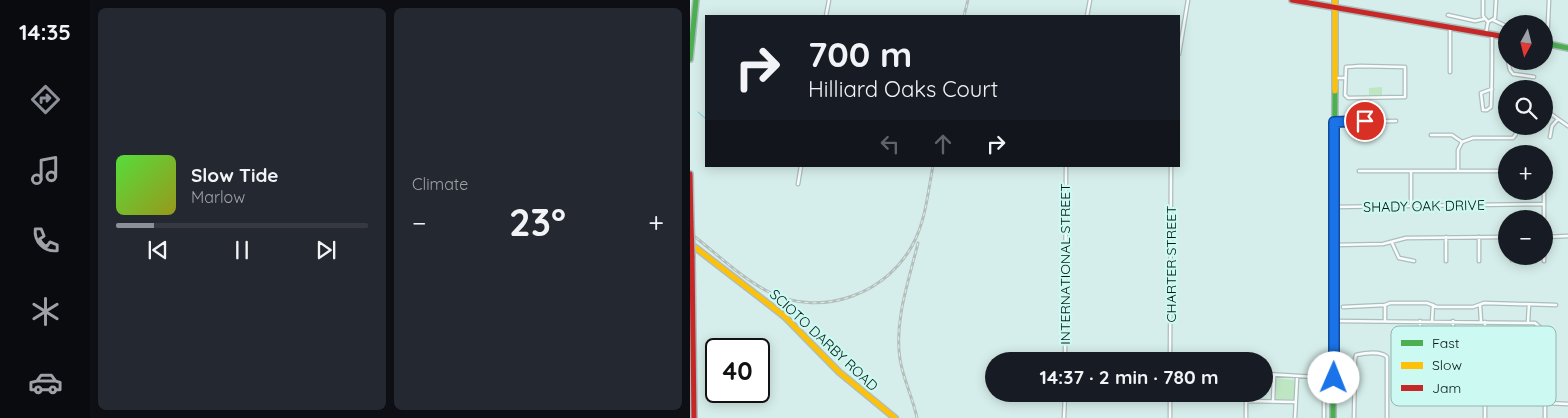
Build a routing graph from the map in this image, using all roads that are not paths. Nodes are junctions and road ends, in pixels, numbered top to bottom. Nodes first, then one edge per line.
1 (696, 0) edge
2 (829, 0) edge
3 (1090, 0) edge
4 (1188, 0) edge
5 (1292, 0) edge
6 (1335, 0) edge
7 (1483, 0) edge
8 (1496, 0) edge
9 (1549, 0) edge
10 (1335, 7) junction
11 (826, 15) edge
12 (1088, 15) edge
13 (1448, 15) dead end
14 (1548, 15) edge
15 (1484, 20) junction
16 (1493, 20) junction
17 (1488, 22) junction
18 (1498, 22) edge
19 (1450, 27) junction
20 (1489, 34) junction
21 (1498, 36) edge
22 (1180, 42) edge
23 (1553, 45) edge
24 (1568, 48) edge
25 (690, 59) edge
26 (1511, 70) edge
27 (1450, 72) dead end
28 (1534, 77) dead end
29 (1334, 78) junction
30 (1345, 78) junction
31 (1492, 89) junction
32 (1553, 115) edge
33 (1558, 119) junction
34 (1396, 121) dead end
35 (1334, 122) junction
36 (1568, 126) edge
37 (1431, 135) dead end
38 (1515, 135) edge
39 (1550, 137) dead end
40 (1462, 142) junction
41 (801, 167) edge
42 (1066, 167) edge
43 (1171, 167) edge
44 (1360, 171) dead end
45 (1411, 171) junction
46 (1458, 171) junction
47 (1498, 171) edge
48 (690, 174) edge
49 (798, 184) dead end
50 (1544, 200) edge
51 (1544, 204) junction
52 (1411, 205) junction
53 (1334, 207) junction
54 (1544, 210) edge
55 (691, 224) edge
56 (1568, 236) edge
57 (1446, 237) junction
58 (1479, 237) junction
59 (1498, 237) edge
60 (1553, 237) edge
61 (690, 243) edge
62 (1392, 243) junction
63 (1335, 244) junction
64 (1414, 261) dead end
65 (1446, 261) dead end
66 (1479, 261) dead end
67 (1385, 305) junction
68 (1433, 305) junction
69 (1480, 305) junction
70 (1529, 305) junction
71 (1556, 305) dead end
72 (1343, 306) dead end
73 (1335, 321) junction
74 (1385, 321) junction
75 (1420, 321) junction
76 (1432, 321) junction
77 (1453, 321) junction
78 (1483, 321) junction
79 (1528, 322) junction
80 (1420, 326) edge
81 (1453, 326) edge
82 (1483, 326) edge
83 (1540, 326) edge
84 (1065, 352) edge
85 (1170, 352) edge
86 (1274, 375) joint
87 (1297, 378) junction
88 (1324, 378) junction
89 (1334, 378) junction
90 (1065, 402) edge
91 (1170, 402) edge
92 (1246, 402) edge
93 (1273, 402) joint
94 (1295, 402) junction
95 (694, 418) edge
96 (895, 418) edge
97 (1064, 418) edge
98 (1170, 418) edge
99 (1246, 418) edge
100 (1295, 418) edge
101 (1324, 418) edge
102 (1334, 418) edge
103 (1354, 418) edge
104 (1387, 418) edge

1 - 25 main road
2 - 11 street
3 - 12 street
4 - 22 street
5 - 10 main road
6 - 10 main road
7 - 15 street
8 - 16 street
9 - 14 street
10 - 19 main road
10 - 29 main road
13 - 15 street
15 - 17 street
16 - 17 street
16 - 18 street
17 - 20 street
19 - 20 main road
19 - 27 street
20 - 21 main road
20 - 31 street
23 - 24 main road
26 - 28 street
29 - 30 street
29 - 35 main road
30 - 30 street
31 - 31 street
32 - 33 street
33 - 36 street
33 - 39 street
34 - 35 street
35 - 53 main road
37 - 40 street
38 - 40 street
40 - 46 street
41 - 49 street
42 - 84 street, INTERNATIONAL STREET
43 - 85 street, CHARTER STREET
44 - 45 street
45 - 46 street
45 - 52 street
46 - 47 street
48 - 55 main road
50 - 51 street
51 - 52 street, SHADY OAK DRIVE
51 - 54 street
52 - 53 street, SHADY OAK DRIVE
53 - 63 main road
55 - 95 main road, bridge
56 - 60 street
57 - 58 street
57 - 62 street
57 - 65 street
58 - 59 street
58 - 66 street
61 - 96 main road, SCIOTO DARBY ROAD
62 - 63 street
62 - 64 street
63 - 73 main road
67 - 68 street
67 - 72 street
67 - 74 street
68 - 69 street
68 - 76 street
69 - 70 street
69 - 78 street
70 - 71 street
70 - 79 street
73 - 74 street
73 - 89 main road
74 - 75 street
75 - 76 street
75 - 80 street
76 - 77 street
77 - 78 street
77 - 81 street
78 - 79 street
78 - 82 street
79 - 83 street
86 - 87 street
86 - 93 street
87 - 88 street
87 - 94 street
88 - 89 street
88 - 101 street
89 - 102 main road
90 - 97 street
91 - 98 street
92 - 99 street
93 - 94 street
94 - 100 street
103 - 104 street

